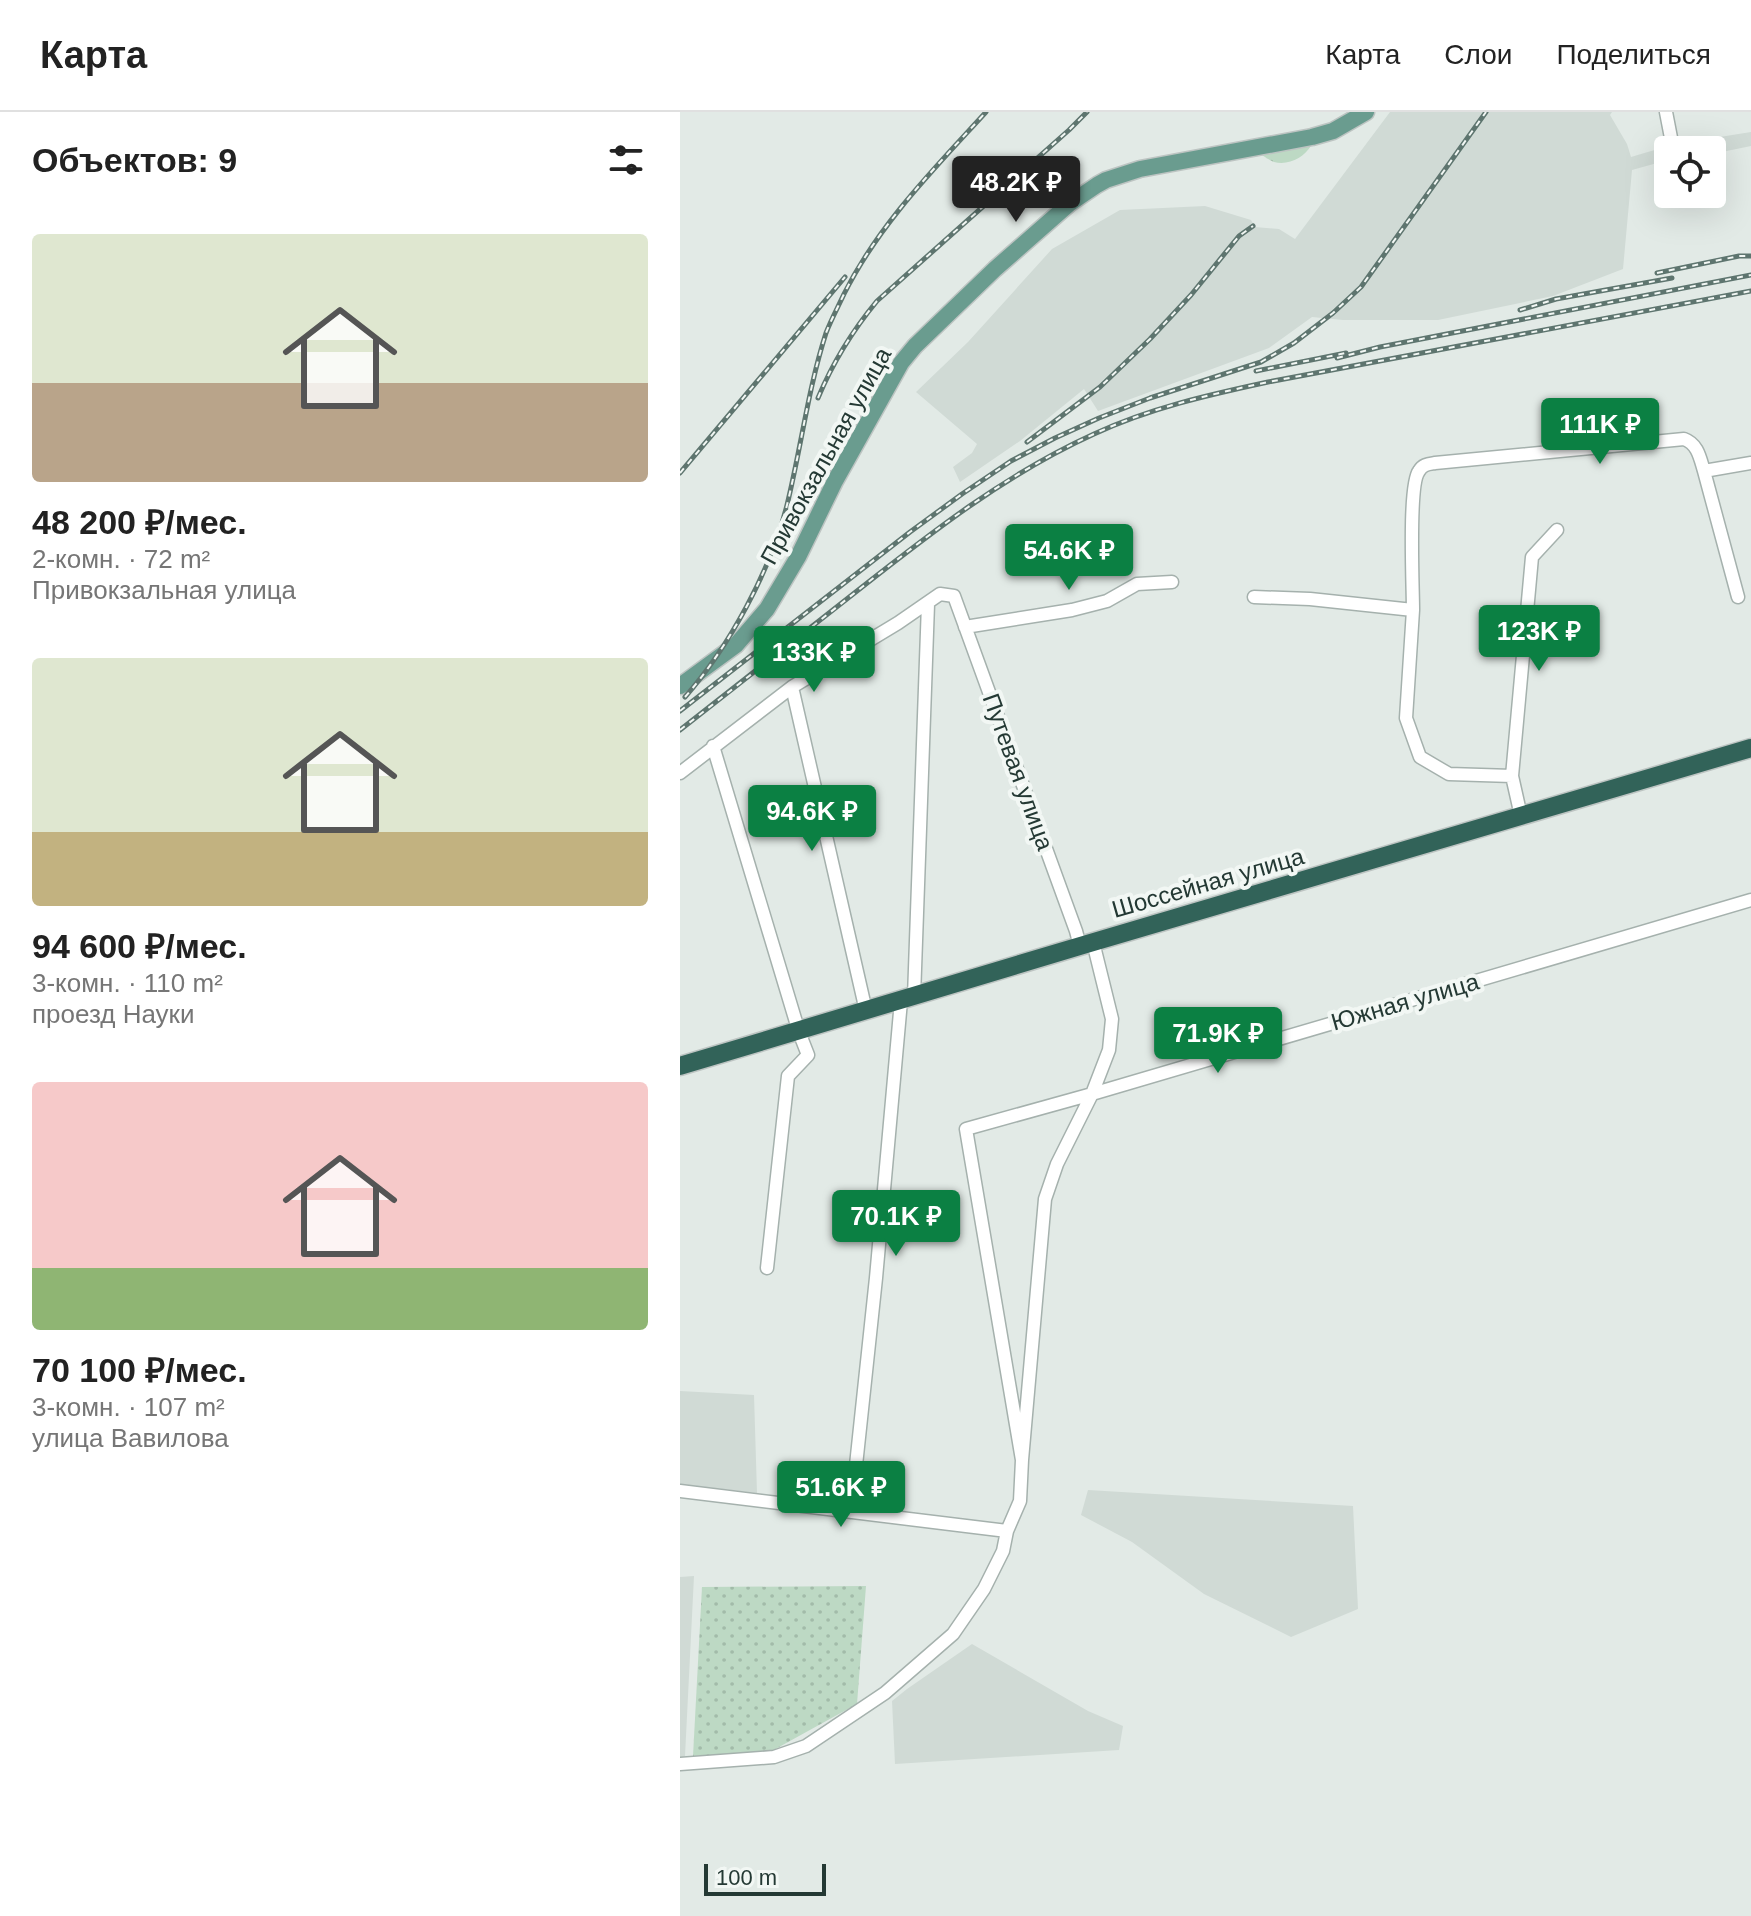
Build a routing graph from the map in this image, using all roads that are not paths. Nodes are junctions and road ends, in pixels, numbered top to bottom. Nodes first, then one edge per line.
1 (1366, 112) edge
2 (1666, 112) edge
3 (1671, 136) edge
4 (1751, 463) edge
5 (1704, 471) junction
6 (1557, 530) dead end
7 (1172, 582) dead end
8 (1254, 597) dead end
9 (1738, 597) dead end
10 (928, 604) junction
11 (1413, 610) junction
12 (965, 627) junction
13 (680, 686) edge
14 (792, 687) junction
15 (713, 746) junction
16 (1751, 748) edge
17 (680, 773) edge
18 (1512, 776) junction
19 (1521, 816) junction
20 (1751, 900) edge
21 (1086, 944) junction
22 (908, 999) junction
23 (866, 1011) junction
24 (799, 1032) junction
25 (680, 1066) edge
26 (1092, 1094) junction
27 (767, 1268) dead end
28 (1022, 1460) junction
29 (680, 1491) edge
30 (851, 1512) junction
31 (1007, 1531) junction
32 (680, 1764) edge

1 - 13 main road, Привокзальная улица
2 - 3 street
4 - 5 street
5 - 9 street
5 - 11 street
6 - 18 street
7 - 12 street
8 - 11 street
10 - 12 street, Путевая улица
10 - 14 street
10 - 22 street
11 - 18 street
12 - 21 street, Путевая улица
14 - 15 street
14 - 23 street
15 - 17 street
15 - 24 street
16 - 19 highway, Шоссейная улица
18 - 19 street
19 - 21 highway, Шоссейная улица
20 - 26 street, Южная улица
21 - 22 highway, Шоссейная улица
21 - 26 street, Путевая улица
22 - 23 highway, Шоссейная улица
22 - 30 street
23 - 24 highway, Шоссейная улица
24 - 25 highway, Шоссейная улица
24 - 27 street
26 - 28 street, Путевая улица
26 - 28 street, Южная улица
28 - 31 street
29 - 30 street
30 - 31 street
31 - 32 street

